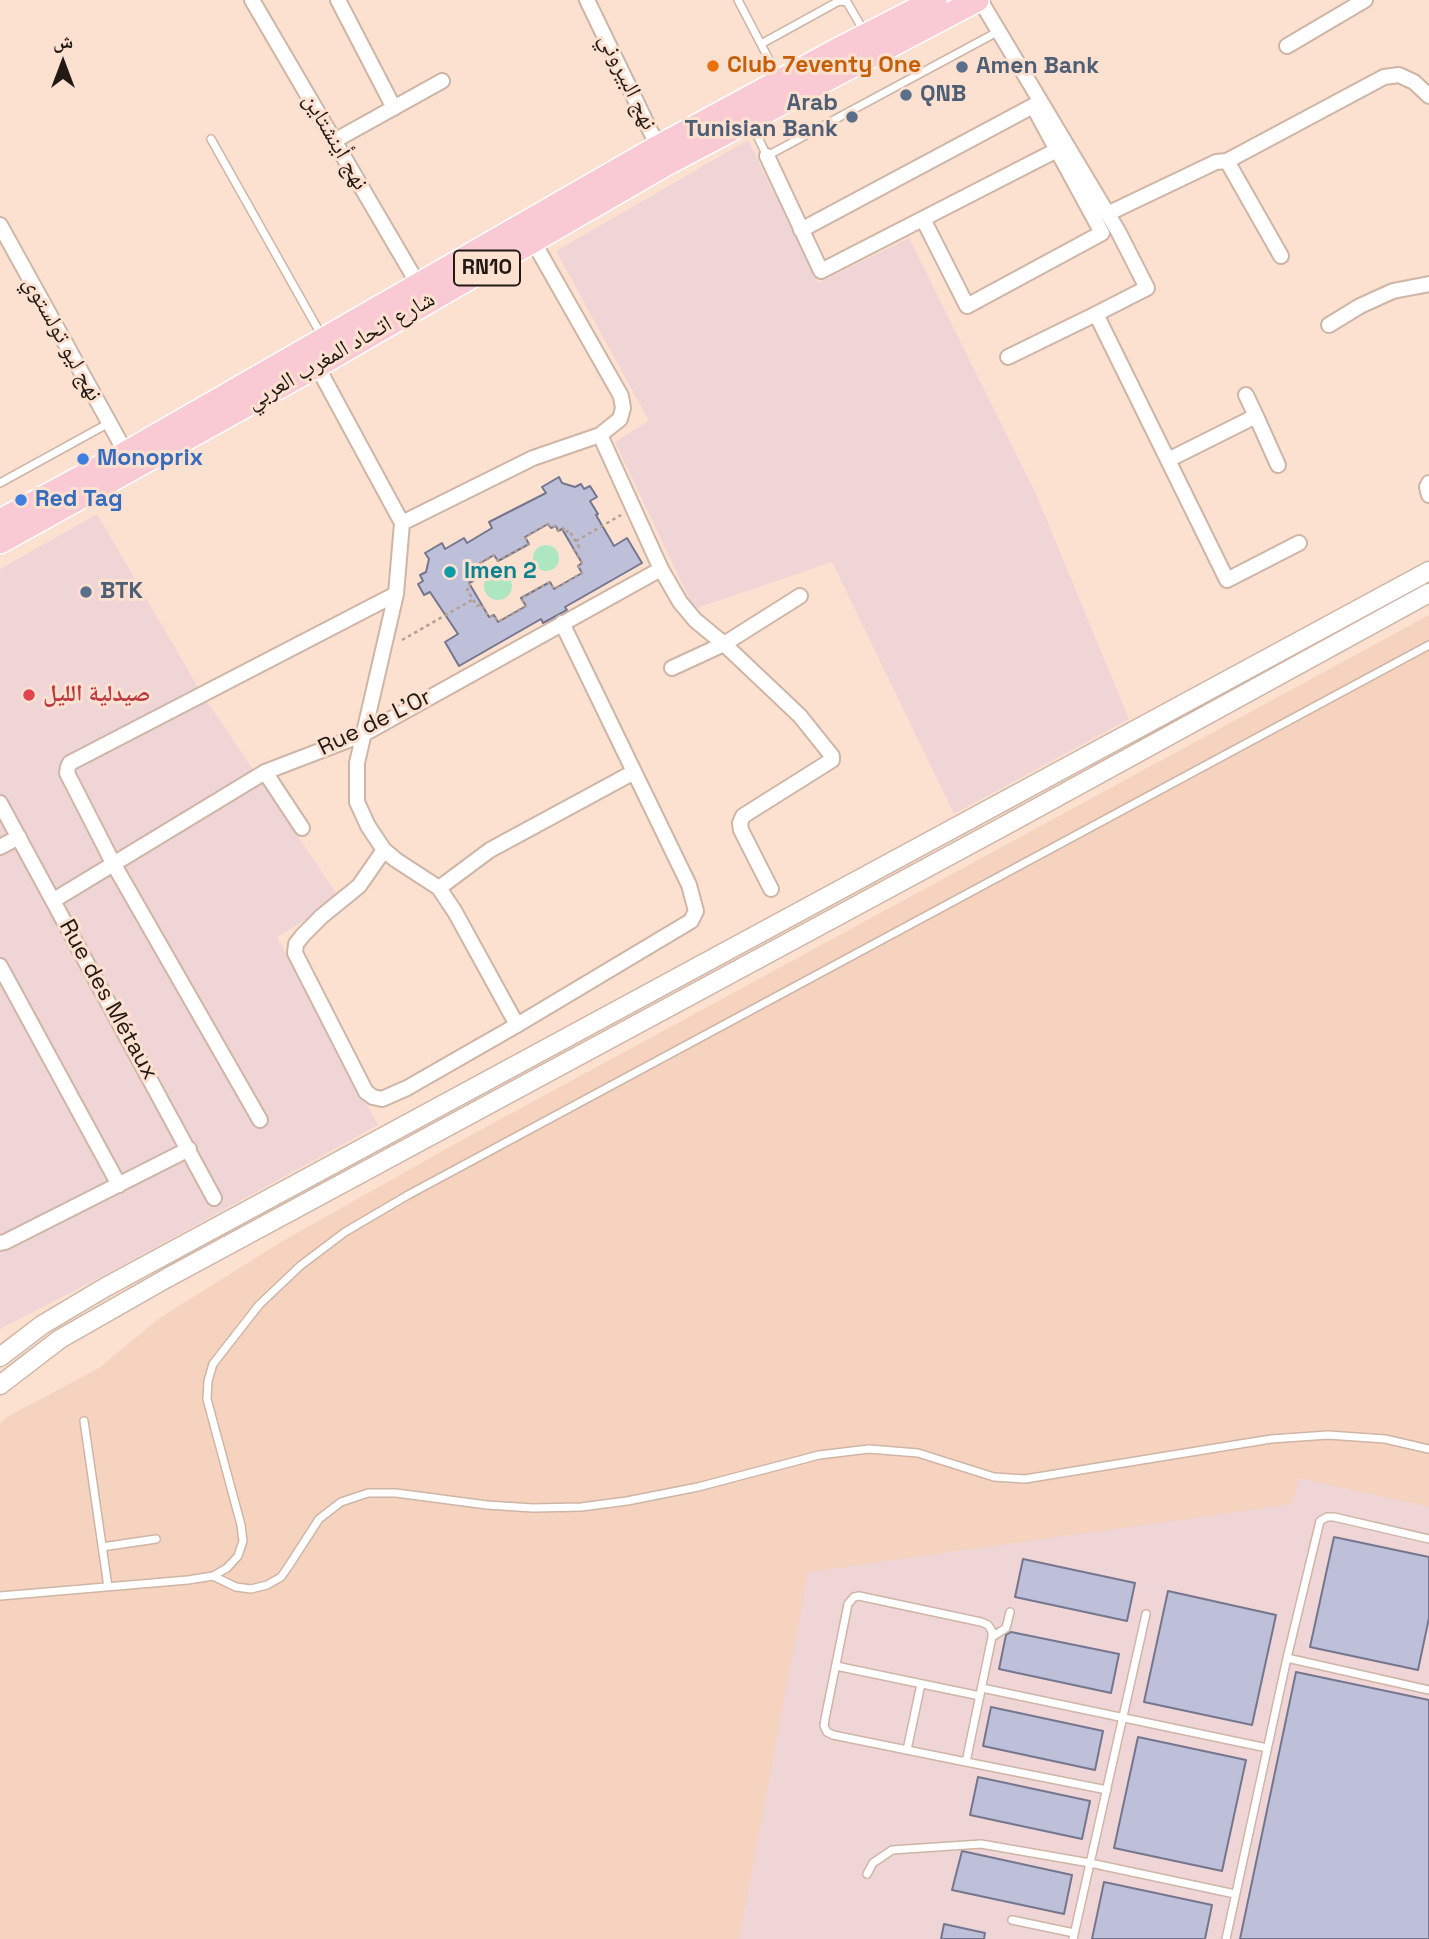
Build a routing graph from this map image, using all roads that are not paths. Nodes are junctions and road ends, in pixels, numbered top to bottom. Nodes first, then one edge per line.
1 (253, 0) edge
2 (338, 0) edge
3 (587, 0) edge
4 (738, 0) edge
5 (935, 0) edge
6 (979, 0) edge
7 (1364, 0) edge
8 (999, 32) junction
9 (866, 35) junction
10 (761, 44) junction
11 (1287, 46) dead end
12 (443, 81) dead end
13 (780, 81) junction
14 (1429, 96) edge
15 (394, 108) junction
16 (749, 120) junction
17 (211, 139) dead end
18 (334, 141) junction
19 (1058, 150) junction
20 (662, 156) junction
21 (767, 156) junction
22 (1227, 161) junction
23 (1107, 214) junction
24 (923, 219) junction
25 (0, 225) edge
26 (802, 230) junction
27 (533, 241) junction
28 (1282, 256) dead end
29 (418, 284) junction
30 (1429, 284) edge
31 (1096, 314) junction
32 (1329, 325) dead end
33 (323, 339) junction
34 (1008, 357) dead end
35 (317, 366) junction
36 (1246, 395) dead end
37 (1256, 416) junction
38 (109, 423) junction
39 (600, 435) junction
40 (126, 453) junction
41 (1167, 460) junction
42 (1278, 466) dead end
43 (0, 483) edge
44 (1429, 483) edge
45 (1429, 495) edge
46 (0, 521) edge
47 (402, 523) junction
48 (0, 542) edge
49 (1299, 543) dead end
50 (661, 569) junction
51 (1429, 571) edge
52 (1429, 593) edge
53 (396, 594) junction
54 (800, 596) dead end
55 (562, 623) junction
56 (724, 644) junction
57 (1429, 645) edge
58 (671, 668) dead end
59 (364, 734) junction
60 (265, 772) junction
61 (635, 772) junction
62 (0, 803) edge
63 (302, 828) dead end
64 (19, 837) junction
65 (0, 847) edge
66 (384, 849) junction
67 (113, 863) junction
68 (439, 888) junction
69 (771, 888) dead end
70 (54, 900) junction
71 (0, 966) edge
72 (517, 1026) junction
73 (260, 1119) dead end
74 (189, 1149) junction
75 (119, 1185) junction
76 (214, 1198) dead end
77 (0, 1243) edge
78 (0, 1357) edge
79 (0, 1385) edge
80 (84, 1421) dead end
81 (1429, 1449) edge
82 (156, 1539) dead end
83 (1429, 1539) edge
84 (102, 1547) junction
85 (214, 1576) junction
86 (108, 1587) junction
87 (0, 1596) edge
88 (1010, 1612) dead end
89 (1146, 1614) dead end
90 (992, 1637) junction
91 (1287, 1658) junction
92 (836, 1666) junction
93 (920, 1684) junction
94 (1429, 1689) edge
95 (981, 1692) junction
96 (1123, 1718) junction
97 (1267, 1748) junction
98 (907, 1750) junction
99 (966, 1762) junction
100 (1107, 1790) junction
101 (1090, 1863) junction
102 (867, 1874) dead end
103 (1236, 1894) junction
104 (1012, 1920) dead end
105 (1074, 1936) edge
106 (1226, 1939) edge

1 - 18 street, نهج أينشتاين
2 - 15 street
3 - 20 street, نهج البيروني
4 - 10 lane
5 - 9 main road, شارع اتحاد المغرب العربي / RN10
6 - 8 street
6 - 16 main road, شارع اتحاد المغرب العربي / RN10
7 - 11 street
8 - 21 lane
8 - 23 street
9 - 10 lane
9 - 13 main road, شارع اتحاد المغرب العربي / RN10
10 - 13 lane
12 - 15 street
13 - 20 main road, شارع اتحاد المغرب العربي / RN10
14 - 22 street
15 - 18 street
16 - 20 main road, شارع اتحاد المغرب العربي / RN10
16 - 21 lane
17 - 33 lane
18 - 29 street, نهج أينشتاين
19 - 24 street
19 - 24 street
19 - 26 street
20 - 27 main road, شارع اتحاد المغرب العربي / RN10
20 - 29 main road, شارع اتحاد المغرب العربي / RN10
21 - 26 street
22 - 23 street
22 - 28 street
23 - 31 street
24 - 26 street
25 - 38 street, نهج ليو تولستوي
27 - 35 main road, شارع اتحاد المغرب العربي / RN10
27 - 39 street
29 - 33 main road, شارع اتحاد المغرب العربي / RN10
30 - 32 street
31 - 34 street
31 - 41 street
33 - 40 main road, شارع اتحاد المغرب العربي / RN10
35 - 47 street
35 - 48 main road, شارع اتحاد المغرب العربي / RN10
36 - 37 street
37 - 41 street
37 - 42 street
38 - 40 street, نهج ليو تولستوي
38 - 43 lane
39 - 47 street
39 - 50 street
40 - 46 main road, شارع اتحاد المغرب العربي / RN10
41 - 49 street
44 - 45 street
47 - 53 street
50 - 55 street, Rue de L'Or
50 - 56 street
51 - 78 street
52 - 79 street
53 - 59 street
53 - 67 street
54 - 56 street
55 - 59 street, Rue de L'Or
55 - 61 street
56 - 58 street
56 - 69 street
57 - 85 lane
59 - 60 street, Rue de L'Or
59 - 66 street
60 - 63 street
60 - 67 street, Rue de L'Or
61 - 68 street
61 - 72 street
62 - 64 street, Rue des Métaux
64 - 65 street
64 - 70 street, Rue des Métaux
66 - 68 street
66 - 72 street
67 - 70 street, Rue de L'Or
67 - 73 street
68 - 72 street
70 - 74 street, Rue des Métaux
71 - 75 street
74 - 75 street
74 - 76 street, Rue des Métaux
75 - 77 street
80 - 84 lane
81 - 85 lane
82 - 84 lane
83 - 91 lane
84 - 86 lane
85 - 86 lane
86 - 87 lane
88 - 90 lane
89 - 96 lane
90 - 92 lane
90 - 95 lane
91 - 94 lane
91 - 97 lane
92 - 93 lane
92 - 98 lane
93 - 95 lane
93 - 98 lane
95 - 96 lane
95 - 99 lane
96 - 97 lane
96 - 100 lane
97 - 103 lane
98 - 99 lane
99 - 100 lane
100 - 101 lane
101 - 102 lane
101 - 103 lane
101 - 105 lane
103 - 106 lane
104 - 105 lane

